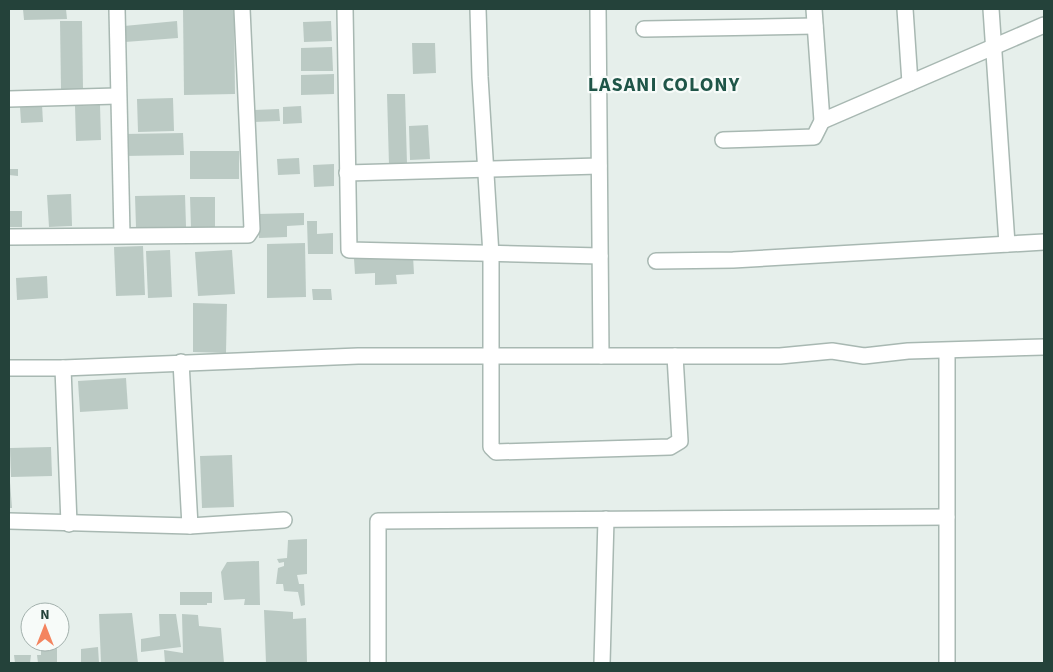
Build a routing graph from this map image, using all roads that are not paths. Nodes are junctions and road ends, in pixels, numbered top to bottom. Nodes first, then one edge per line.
1 (117, 9) edge
2 (242, 9) edge
3 (345, 9) edge
4 (478, 9) edge
5 (598, 9) edge
6 (814, 9) edge
7 (905, 9) edge
8 (991, 9) edge
9 (1044, 25) edge
10 (815, 26) junction
11 (644, 29) dead end
12 (994, 47) junction
13 (910, 83) junction
14 (117, 96) junction
15 (9, 99) edge
16 (822, 121) junction
17 (723, 140) dead end
18 (600, 166) junction
19 (485, 169) junction
20 (348, 174) junction
21 (122, 235) junction
22 (9, 237) edge
23 (1044, 242) edge
24 (1007, 244) junction
25 (491, 255) junction
26 (600, 256) junction
27 (656, 261) dead end
28 (1044, 347) edge
29 (947, 351) junction
30 (491, 356) junction
31 (601, 356) junction
32 (675, 356) junction
33 (181, 362) junction
34 (9, 368) edge
35 (63, 368) junction
36 (947, 517) junction
37 (606, 519) junction
38 (284, 520) dead end
39 (9, 521) edge
40 (69, 524) junction
41 (190, 526) junction
42 (378, 663) edge
43 (602, 663) edge
44 (947, 663) edge

1 - 14 street
2 - 21 street
3 - 20 street
4 - 19 street
5 - 18 street
6 - 10 street
7 - 13 street
8 - 12 street
9 - 12 street
10 - 11 street
10 - 16 street
12 - 13 street
12 - 24 street
13 - 16 street
14 - 15 street
14 - 21 street
16 - 17 street
18 - 19 street
18 - 26 street
19 - 20 street
19 - 25 street
20 - 25 street
21 - 22 street
23 - 24 street
24 - 27 street
25 - 26 street
25 - 30 street
26 - 31 street
28 - 29 street
29 - 32 street
29 - 36 street
30 - 31 street
30 - 32 street
30 - 33 street
31 - 32 street
33 - 35 street
33 - 41 street
34 - 35 street
35 - 40 street
36 - 37 street
36 - 44 street
37 - 42 street
37 - 43 street
38 - 41 street
39 - 40 street
40 - 41 street

